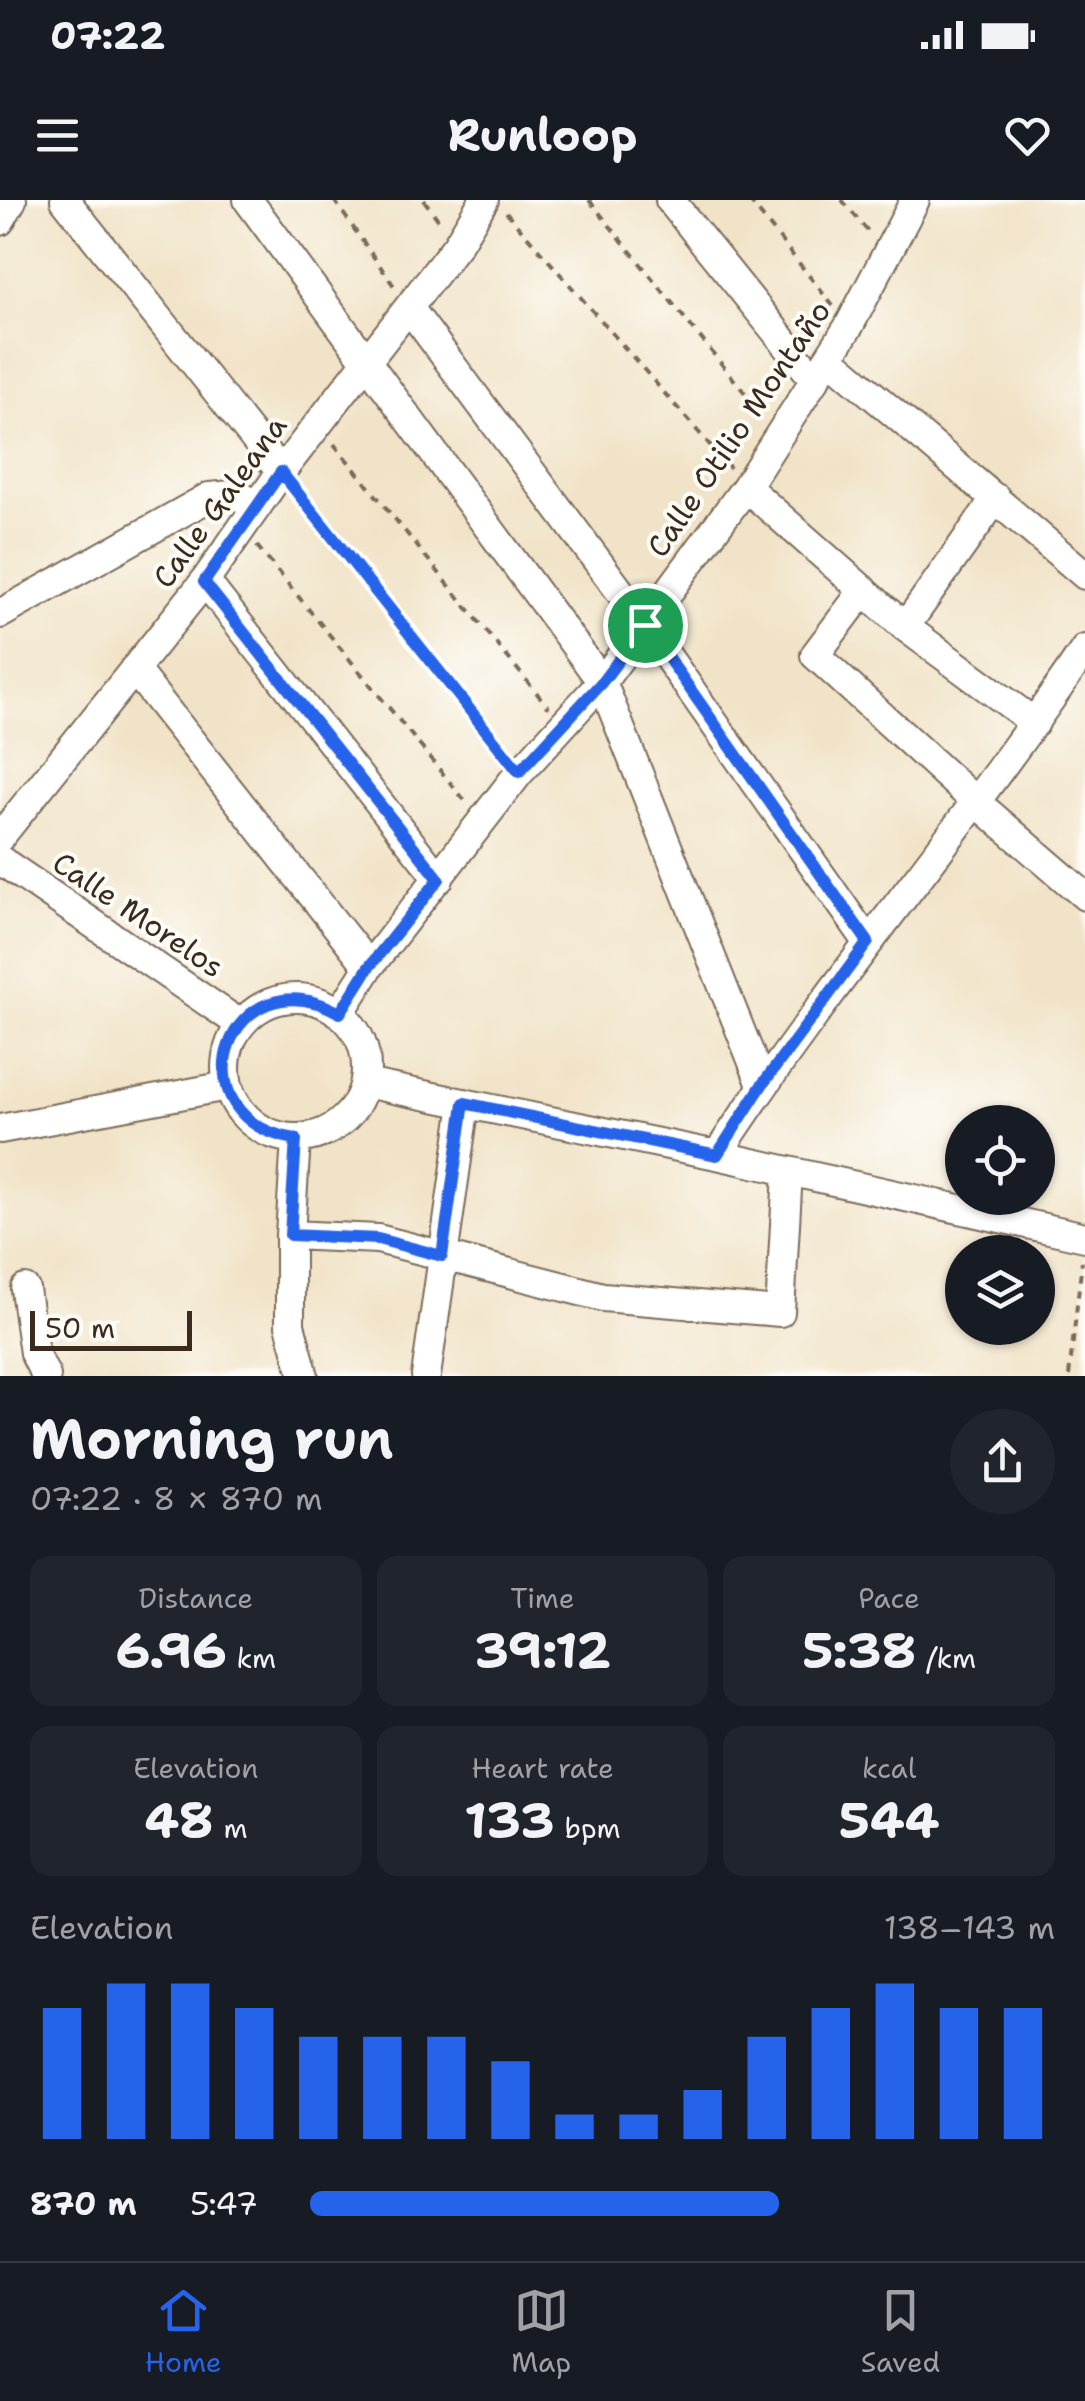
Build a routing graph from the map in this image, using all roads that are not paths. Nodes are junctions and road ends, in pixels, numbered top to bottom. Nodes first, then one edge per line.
1 (12, 200) edge
2 (66, 200) edge
3 (248, 200) edge
4 (484, 200) edge
5 (670, 200) edge
6 (915, 200) edge
7 (0, 220) edge
8 (410, 309) junction
9 (367, 363) junction
10 (822, 369) junction
11 (281, 472) junction
12 (746, 487) junction
13 (996, 498) junction
14 (258, 502) junction
15 (1085, 575) edge
16 (204, 582) junction
17 (864, 590) junction
18 (0, 614) edge
19 (645, 625) junction
20 (905, 626) junction
21 (1085, 648) edge
22 (134, 669) junction
23 (602, 682) junction
24 (1035, 724) junction
25 (975, 801) junction
26 (0, 837) edge
27 (0, 860) edge
28 (439, 879) junction
29 (1085, 896) edge
30 (868, 942) junction
31 (369, 967) junction
32 (340, 1013) junction
33 (240, 1024) junction
34 (365, 1084) junction
35 (762, 1085) junction
36 (227, 1086) junction
37 (464, 1103) junction
38 (0, 1129) edge
39 (296, 1139) junction
40 (717, 1155) junction
41 (788, 1172) junction
42 (290, 1235) junction
43 (1085, 1236) edge
44 (442, 1256) junction
45 (25, 1289) dead end
46 (46, 1376) edge
47 (304, 1376) edge
48 (426, 1376) edge

1 - 7 street
2 - 11 street
3 - 9 street
4 - 8 street, Calle Galeana
5 - 10 street
6 - 10 street, Calle Otilio Montaño
8 - 9 street, Calle Galeana
8 - 19 street
9 - 11 street, Calle Galeana
9 - 23 street
10 - 12 street, Calle Otilio Montaño
10 - 13 street
11 - 14 street, Calle Galeana
12 - 17 street
12 - 19 street, Calle Otilio Montaño
13 - 15 street
13 - 20 street
14 - 16 street, Calle Galeana
14 - 18 street
16 - 22 street, Calle Galeana
16 - 28 street
17 - 20 street
17 - 25 street
19 - 23 street, Calle Otilio Montaño
19 - 30 street
20 - 24 street
21 - 24 street
22 - 26 street, Calle Galeana
22 - 31 street
23 - 28 street, Calle Otilio Montaño
23 - 35 street
24 - 25 street
25 - 29 street
25 - 30 street
27 - 33 street, Calle Morelos
28 - 31 street, Calle Otilio Montaño
30 - 35 street
31 - 32 street, Calle Otilio Montaño
32 - 33 street
32 - 34 street
33 - 36 street
34 - 37 street
34 - 39 street
35 - 40 street
36 - 38 street
36 - 39 street
37 - 40 street
37 - 44 street
39 - 42 street
40 - 41 street
41 - 43 street
41 - 44 street
42 - 44 street
42 - 47 street
44 - 48 street
45 - 46 street

